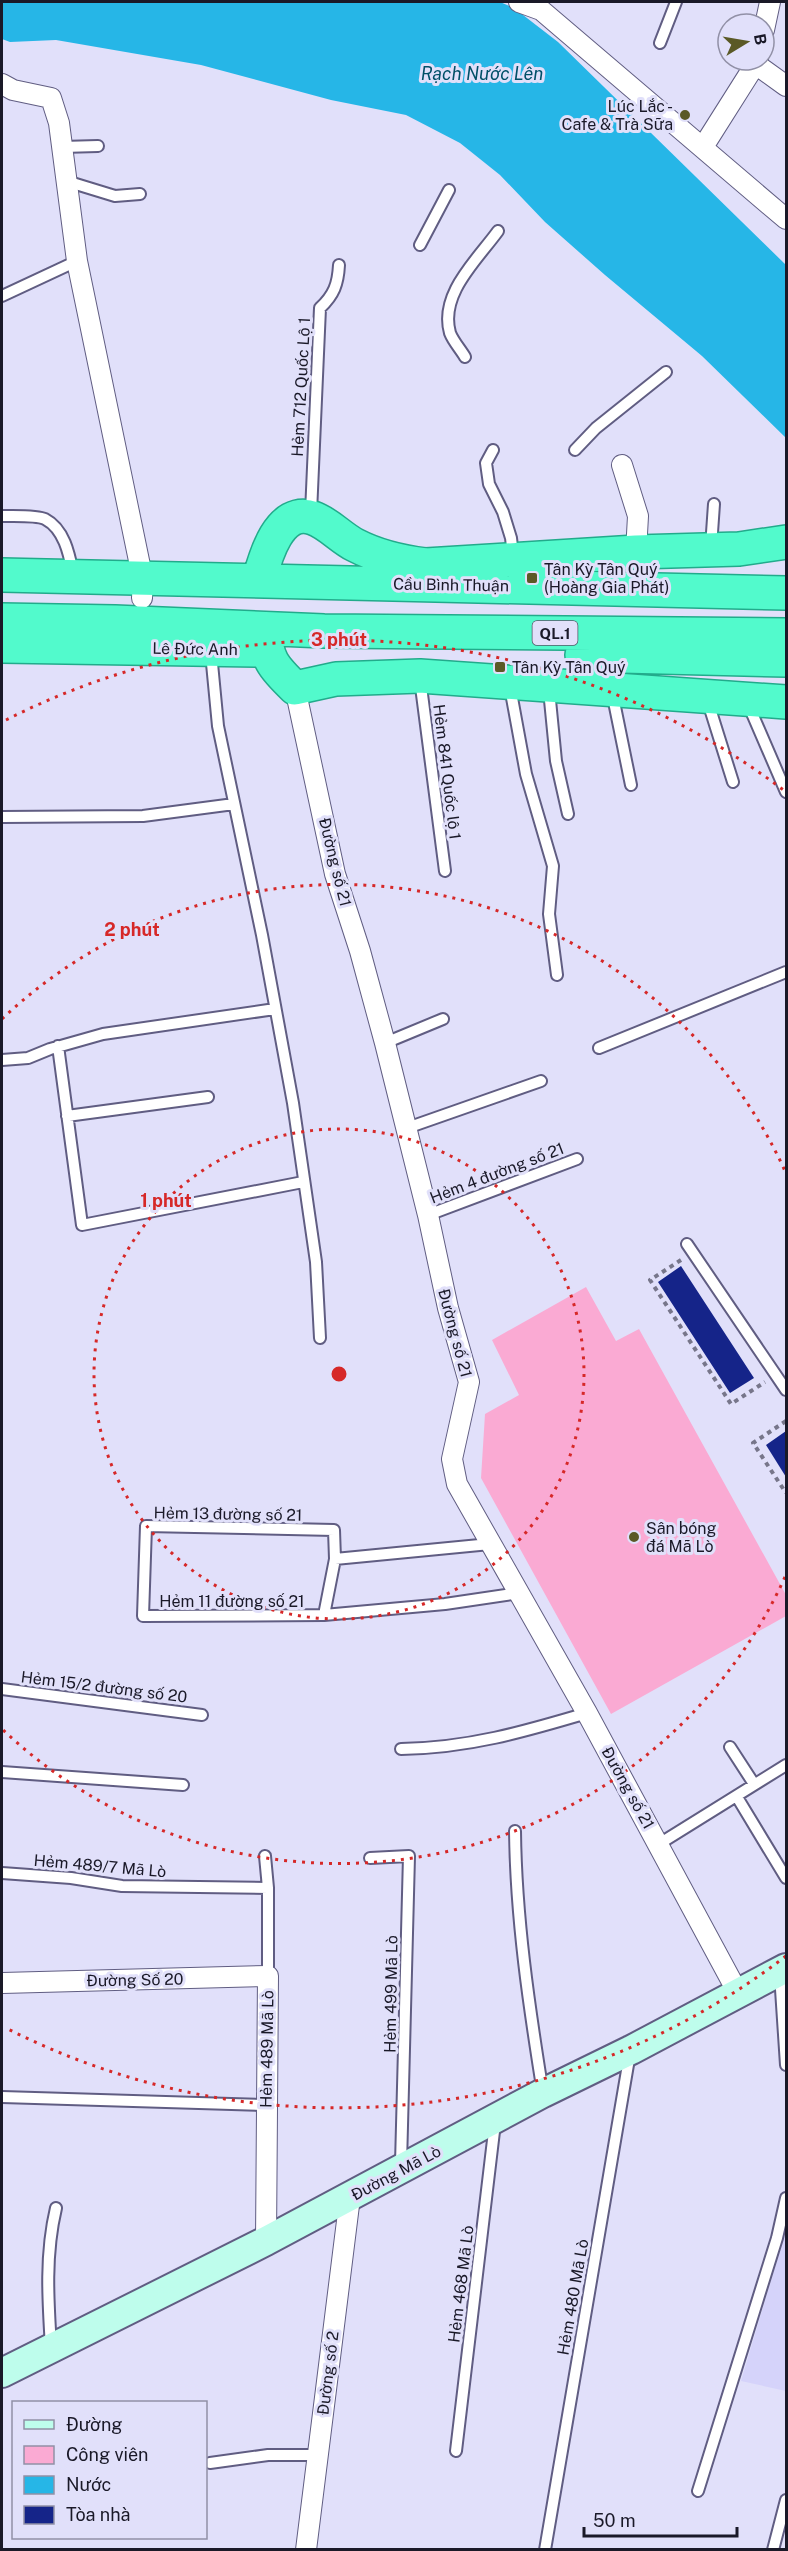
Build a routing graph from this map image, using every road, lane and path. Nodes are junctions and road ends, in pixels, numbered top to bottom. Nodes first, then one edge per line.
1 (519, 2) edge
2 (676, 2) edge
3 (660, 43) dead end
4 (751, 72) edge
5 (769, 72) edge
6 (786, 86) edge
7 (5, 89) edge
8 (98, 146) dead end
9 (62, 147) junction
10 (703, 147) junction
11 (66, 181) junction
12 (449, 190) dead end
13 (140, 194) dead end
14 (786, 219) edge
15 (498, 231) dead end
16 (420, 244) dead end
17 (77, 261) junction
18 (339, 265) dead end
19 (2, 296) edge
20 (465, 357) dead end
21 (666, 372) dead end
22 (493, 450) dead end
23 (575, 450) dead end
24 (622, 465) dead end
25 (714, 504) dead end
26 (2, 516) edge
27 (310, 517) junction
28 (786, 542) edge
29 (710, 550) junction
30 (636, 552) junction
31 (513, 559) junction
32 (2, 575) edge
33 (73, 576) junction
34 (259, 580) junction
35 (142, 589) junction
36 (786, 593) edge
37 (2, 596) edge
38 (786, 608) edge
39 (324, 617) junction
40 (2, 620) edge
41 (786, 635) edge
42 (265, 639) junction
43 (2, 646) edge
44 (211, 649) junction
45 (786, 660) edge
46 (420, 676) junction
47 (509, 681) junction
48 (549, 684) junction
49 (295, 688) junction
50 (611, 689) junction
51 (705, 694) junction
52 (746, 698) junction
53 (786, 702) edge
54 (733, 782) dead end
55 (631, 785) dead end
56 (786, 792) edge
57 (234, 804) junction
58 (568, 814) dead end
59 (2, 817) edge
60 (445, 871) dead end
61 (786, 972) edge
62 (557, 975) dead end
63 (275, 1009) junction
64 (443, 1019) dead end
65 (385, 1043) junction
66 (58, 1046) junction
67 (598, 1048) dead end
68 (2, 1060) edge
69 (541, 1081) dead end
70 (208, 1097) dead end
71 (68, 1116) junction
72 (406, 1128) junction
73 (577, 1159) dead end
74 (303, 1182) junction
75 (428, 1215) junction
76 (689, 1248) joint
77 (320, 1338) dead end
78 (776, 1375) junction
79 (786, 1390) edge
80 (786, 1421) edge
81 (786, 1493) edge
82 (489, 1544) junction
83 (335, 1558) junction
84 (519, 1593) junction
85 (324, 1615) junction
86 (143, 1616) joint
87 (2, 1689) edge
88 (587, 1713) junction
89 (202, 1715) dead end
90 (730, 1747) dead end
91 (401, 1749) dead end
92 (786, 1765) edge
93 (2, 1772) edge
94 (754, 1784) junction
95 (183, 1785) dead end
96 (736, 1797) junction
97 (515, 1831) dead end
98 (659, 1844) junction
99 (265, 1856) dead end
100 (370, 1858) dead end
101 (2, 1873) edge
102 (786, 1878) edge
103 (268, 1888) junction
104 (783, 1969) edge
105 (268, 1976) junction
106 (2, 1983) edge
107 (738, 1993) junction
108 (631, 2050) junction
109 (786, 2065) edge
110 (543, 2093) junction
111 (2, 2097) edge
112 (266, 2105) junction
113 (495, 2120) junction
114 (401, 2170) junction
115 (350, 2197) junction
116 (786, 2198) edge
117 (56, 2208) dead end
118 (266, 2241) junction
119 (51, 2347) junction
120 (2, 2373) edge
121 (456, 2451) dead end
122 (318, 2455) junction
123 (210, 2463) dead end
124 (698, 2491) dead end
125 (786, 2500) edge
126 (548, 2549) edge
127 (306, 2550) edge
128 (772, 2550) edge

1 - 10 street
2 - 3 lane
4 - 10 street
5 - 6 street
7 - 9 street
8 - 9 lane
9 - 11 street
10 - 14 street
11 - 13 lane
11 - 17 street
12 - 16 lane
15 - 20 lane
17 - 19 lane
17 - 35 street
18 - 27 lane, Hẻm 712 Quốc Lộ 1
21 - 23 lane
22 - 31 lane
24 - 30 street
25 - 29 lane
26 - 33 lane
27 - 31 highway
27 - 34 highway
28 - 29 highway
29 - 30 highway
30 - 31 highway
32 - 33 highway, QL.1
33 - 35 highway, QL.1
34 - 35 highway, QL.1
34 - 36 highway, Cầu Bình Thuận / QL.1
35 - 37 highway, QL.1
35 - 39 highway, QL.1
38 - 39 highway, Cầu Bình Thuận / QL.1
39 - 41 highway, QL.1
39 - 42 highway, Lê Đức Anh / QL.1
40 - 42 highway, Lê Đức Anh / QL.1
42 - 44 highway, Lê Đức Anh / QL.1
42 - 45 highway, Lê Đức Anh / QL.1
42 - 49 highway
43 - 44 highway, Lê Đức Anh / QL.1
44 - 57 lane
46 - 47 highway
46 - 49 highway
46 - 60 lane, Hẻm 841 Quốc lộ 1
47 - 48 highway
47 - 62 lane
48 - 50 highway
48 - 58 lane
49 - 65 street, Đường số 21
50 - 51 highway
50 - 55 lane
51 - 52 highway
51 - 54 lane
52 - 53 highway
52 - 56 lane
57 - 59 lane
57 - 63 lane
61 - 67 lane
63 - 66 lane
63 - 74 lane
64 - 65 lane
65 - 72 street, Đường số 21
66 - 68 lane
66 - 71 lane
69 - 72 lane
70 - 71 lane
71 - 74 lane
72 - 75 street, Đường số 21
73 - 75 lane, Hẻm 4 đường số 21
74 - 77 lane
75 - 82 street, Đường số 21
76 - 78 lane
76 - 78 path
78 - 79 lane
80 - 81 path
82 - 83 lane
82 - 84 street, Đường số 21
83 - 85 lane, Hẻm 11 đường số 21
83 - 86 lane, Hẻm 13 đường số 21
84 - 85 lane
84 - 88 street, Đường số 21
85 - 86 lane, Hẻm 11 đường số 21
87 - 89 lane, Hẻm 15/2 đường số 20
88 - 91 lane
88 - 98 street, Đường số 21
90 - 94 lane
92 - 94 lane
93 - 95 lane
94 - 96 lane
96 - 98 lane
96 - 102 lane
97 - 110 lane
98 - 107 street, Đường số 21
99 - 103 lane, Hẻm 489 Mã Lò
100 - 114 lane, Hẻm 499 Mã Lò
101 - 103 lane, Hẻm 489/7 Mã Lò
103 - 105 lane, Hẻm 489 Mã Lò
104 - 107 main road, Đường Mã Lò
104 - 109 lane
105 - 106 street, Đường Số 20
105 - 112 street, Hẻm 489 Mã Lò
107 - 108 main road, Đường Mã Lò
108 - 110 main road, Đường Mã Lò
108 - 126 lane, Hẻm 480 Mã Lò
110 - 113 main road, Đường Mã Lò
111 - 112 lane
112 - 118 street, Hẻm 489 Mã Lò
113 - 114 main road, Đường Mã Lò
113 - 121 lane, Hẻm 468 Mã Lò
114 - 115 main road, Đường Mã Lò
115 - 118 main road, Đường Mã Lò
115 - 122 street, Đường số 2
116 - 124 lane
117 - 119 lane
118 - 119 main road, Đường Mã Lò
119 - 120 main road, Đường Mã Lò
122 - 123 lane
122 - 127 street, Đường số 2
125 - 128 lane

